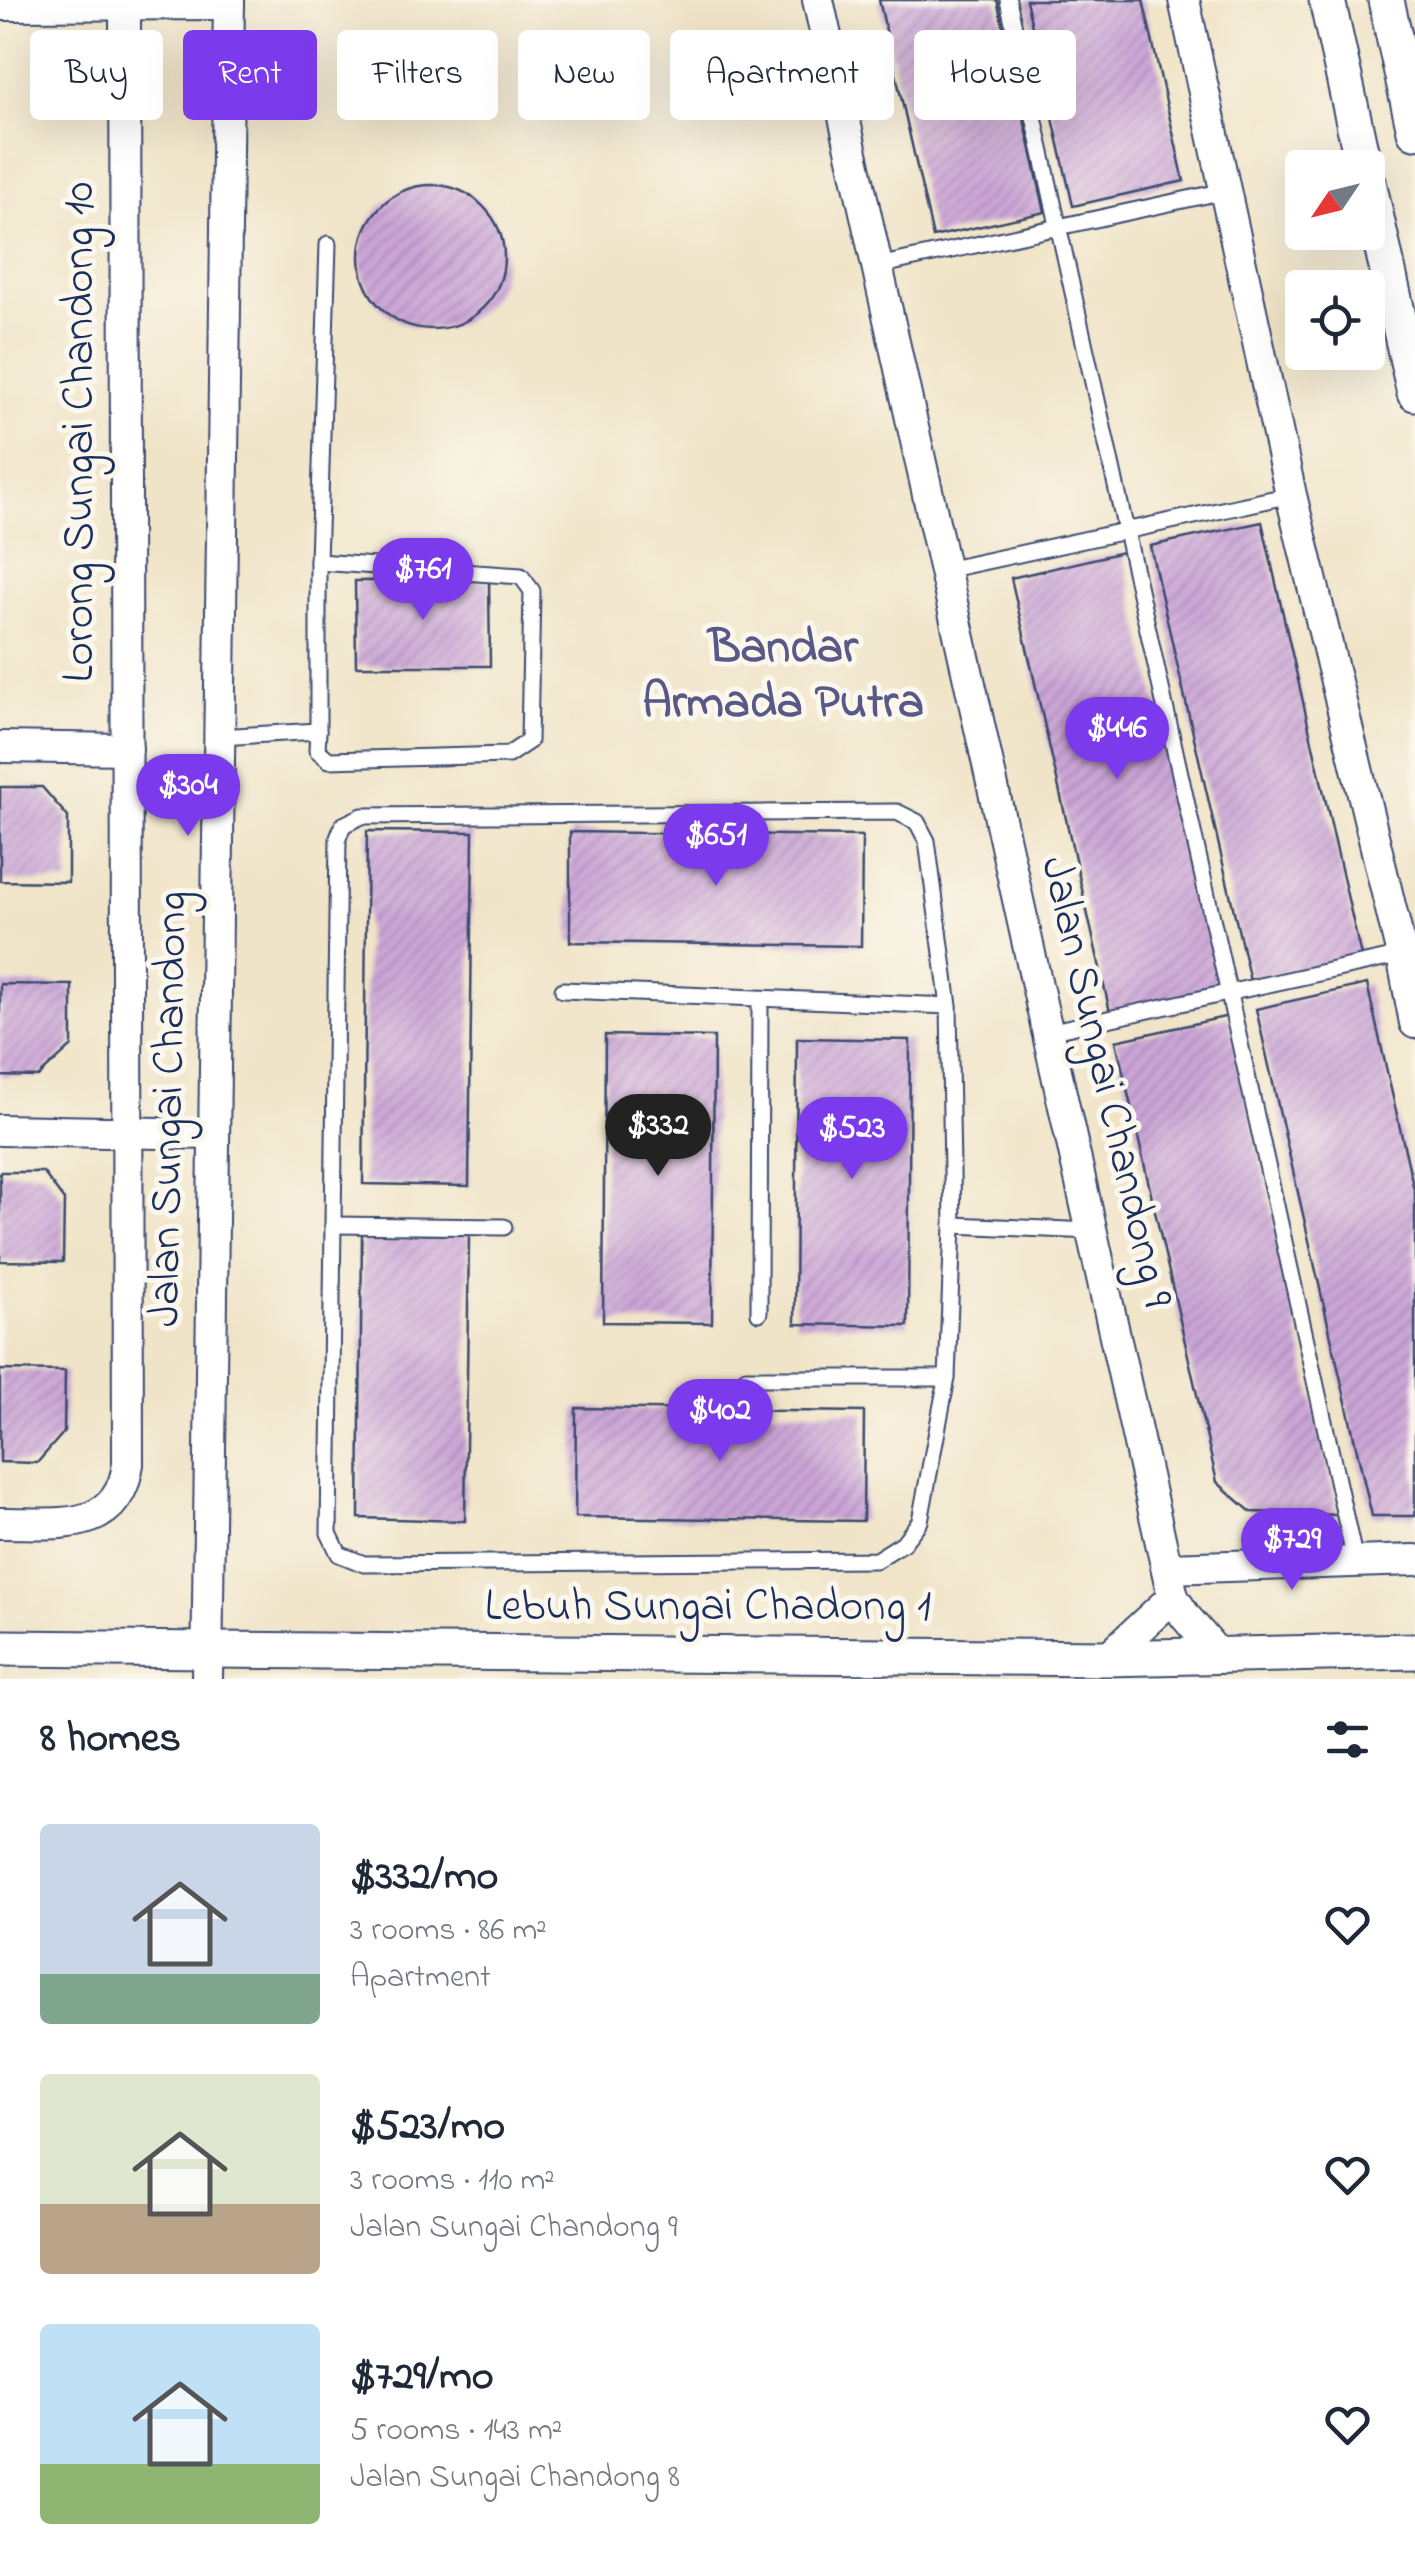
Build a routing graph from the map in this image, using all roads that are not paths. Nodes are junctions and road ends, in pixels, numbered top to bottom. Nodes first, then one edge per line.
1 (818, 0) edge
2 (1008, 0) edge
3 (1184, 0) edge
4 (1326, 0) edge
5 (1386, 0) edge
6 (126, 2) edge
7 (229, 2) edge
8 (0, 5) edge
9 (1415, 131) edge
10 (1360, 150) edge
11 (1225, 191) junction
12 (1059, 227) junction
13 (328, 244) dead end
14 (1383, 250) edge
15 (878, 266) junction
16 (1415, 392) edge
17 (1290, 495) junction
18 (1126, 530) junction
19 (318, 562) junction
20 (945, 570) junction
21 (318, 731) junction
22 (220, 737) junction
23 (0, 747) edge
24 (127, 749) junction
25 (1402, 955) junction
26 (563, 990) dead end
27 (1229, 992) junction
28 (760, 1000) junction
29 (950, 1006) junction
30 (1415, 1023) edge
31 (1048, 1032) junction
32 (0, 1130) edge
33 (128, 1133) junction
34 (214, 1134) junction
35 (333, 1225) junction
36 (953, 1225) junction
37 (504, 1227) dead end
38 (1092, 1231) junction
39 (760, 1313) dead end
40 (746, 1378) dead end
41 (947, 1378) junction
42 (0, 1523) edge
43 (1415, 1560) edge
44 (1355, 1561) junction
45 (1170, 1582) junction
46 (0, 1648) edge
47 (1415, 1651) edge
48 (1220, 1657) junction
49 (1107, 1658) junction
50 (208, 1666) edge

1 - 15 street, Jalan Sungai Chandong 9
2 - 12 lane
3 - 11 street
4 - 10 street
5 - 9 street
6 - 7 street
6 - 8 street
6 - 24 street, Lorong Sungai Chandong 10
7 - 22 street, Jalan Sungai Chandong
11 - 12 lane
11 - 17 street
12 - 15 lane
12 - 18 lane
13 - 19 lane
14 - 16 street
15 - 20 street, Jalan Sungai Chandong 9
17 - 18 lane
17 - 25 street
18 - 20 lane
18 - 27 lane
19 - 21 lane
19 - 21 lane
20 - 31 street, Jalan Sungai Chandong 9
21 - 22 lane
22 - 34 street, Jalan Sungai Chandong
23 - 24 street
24 - 33 street, Lorong Sungai Chandong 10
25 - 27 lane
25 - 30 street
26 - 28 lane
27 - 31 lane
27 - 44 lane
28 - 29 lane
28 - 39 lane
29 - 35 lane
29 - 36 lane
31 - 38 street, Jalan Sungai Chandong 9
32 - 33 street
33 - 34 street
33 - 42 street, Lorong Sungai Chandong 10
34 - 50 street, Jalan Sungai Chandong
35 - 37 lane
35 - 41 lane
36 - 38 lane
36 - 41 lane
38 - 45 street, Jalan Sungai Chandong 9
40 - 41 lane
43 - 44 street
44 - 45 street
45 - 48 street, Jalan Sungai Chandong 9
45 - 49 street
46 - 50 street, Lebuh Sungai Chadong 1
47 - 48 street, Lebuh Sungai Chadong 1
48 - 49 street, Lebuh Sungai Chadong 1
49 - 50 street, Lebuh Sungai Chadong 1

